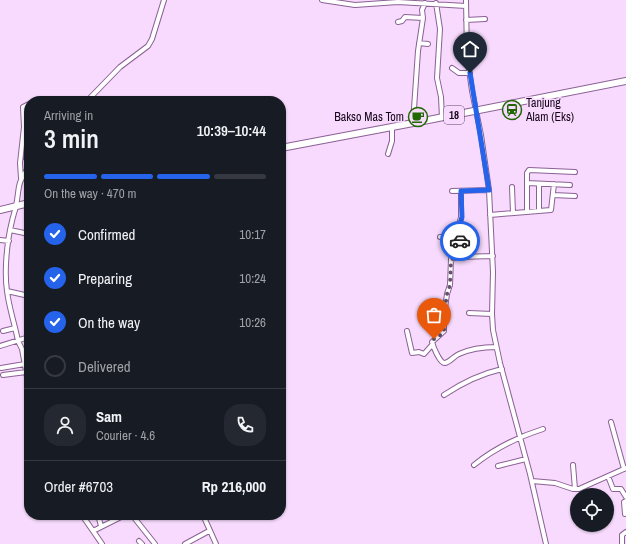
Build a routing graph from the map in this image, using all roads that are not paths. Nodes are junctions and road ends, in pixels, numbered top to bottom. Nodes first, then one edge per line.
1 (164, 0) edge
2 (322, 0) edge
3 (466, 0) edge
4 (425, 2) junction
5 (436, 3) junction
6 (466, 6) junction
7 (423, 18) junction
8 (486, 19) dead end
9 (466, 20) junction
10 (398, 22) dead end
11 (419, 43) junction
12 (428, 44) dead end
13 (452, 68) dead end
14 (470, 73) junction
15 (626, 81) edge
16 (92, 96) edge
17 (24, 106) edge
18 (475, 110) junction
19 (442, 118) junction
20 (414, 124) junction
21 (24, 127) edge
22 (24, 127) edge
23 (392, 127) junction
24 (286, 147) edge
25 (388, 154) dead end
26 (575, 172) dead end
27 (24, 174) edge
28 (21, 178) junction
29 (527, 183) junction
30 (539, 184) junction
31 (554, 184) junction
32 (570, 185) dead end
33 (512, 187) dead end
34 (489, 190) junction
35 (452, 191) dead end
36 (461, 191) junction
37 (553, 195) junction
38 (574, 196) dead end
39 (24, 204) edge
40 (16, 206) junction
41 (0, 210) edge
42 (539, 211) junction
43 (527, 212) junction
44 (513, 213) junction
45 (490, 215) junction
46 (10, 230) junction
47 (24, 233) edge
48 (440, 237) dead end
49 (456, 238) junction
50 (0, 240) edge
51 (9, 241) junction
52 (493, 256) junction
53 (458, 257) junction
54 (7, 291) junction
55 (24, 295) edge
56 (469, 313) dead end
57 (492, 314) junction
58 (15, 328) junction
59 (3, 331) dead end
60 (407, 331) dead end
61 (24, 339) edge
62 (18, 341) junction
63 (432, 345) junction
64 (0, 346) edge
65 (496, 347) junction
66 (24, 359) edge
67 (24, 364) edge
68 (1, 368) dead end
69 (502, 370) junction
70 (24, 372) edge
71 (3, 375) dead end
72 (444, 395) dead end
73 (610, 422) dead end
74 (543, 429) dead end
75 (520, 436) junction
76 (526, 459) junction
77 (474, 465) dead end
78 (573, 465) dead end
79 (498, 466) dead end
80 (625, 468) edge
81 (608, 476) junction
82 (532, 481) junction
83 (572, 488) edge
84 (575, 488) edge
85 (583, 488) edge
86 (626, 497) edge
87 (626, 501) edge
88 (625, 514) edge
89 (619, 515) dead end
90 (85, 520) edge
91 (99, 520) edge
92 (114, 520) edge
93 (136, 520) edge
94 (205, 520) edge
95 (101, 526) junction
96 (93, 531) junction
97 (209, 531) junction
98 (626, 532) edge
99 (102, 544) edge
100 (155, 544) edge
101 (185, 544) edge
102 (216, 544) edge
103 (546, 544) edge
104 (622, 544) edge

1 - 16 street
2 - 4 street
3 - 6 street
4 - 5 street
4 - 7 street
5 - 6 street
5 - 19 street
6 - 9 street
7 - 10 street
7 - 11 street
8 - 9 street
9 - 14 street
11 - 12 street
11 - 20 street
13 - 14 street
14 - 18 street
15 - 18 highway, 18
17 - 22 street
18 - 19 highway, 18
18 - 34 street
19 - 20 highway, 18
20 - 23 highway, 18
21 - 28 street
23 - 24 highway, 18
23 - 25 street
26 - 29 street
27 - 28 street
28 - 40 street
29 - 30 street
29 - 43 street
30 - 31 street
30 - 42 street
31 - 32 street
31 - 37 street
33 - 44 street
34 - 36 street
34 - 45 street
35 - 36 street
36 - 49 street
37 - 38 street
37 - 42 street
39 - 40 highway
40 - 41 highway
40 - 46 street
42 - 43 street
43 - 44 street
44 - 45 street
45 - 52 street
46 - 47 street
46 - 51 street
48 - 49 street
49 - 53 street
50 - 51 street
51 - 54 street
52 - 53 street
52 - 57 street
53 - 63 street
54 - 55 street
54 - 58 street
56 - 57 street
57 - 65 street
58 - 59 street
58 - 62 street
60 - 63 street
61 - 62 street
62 - 64 street
62 - 66 street
63 - 65 street
65 - 69 street
67 - 68 street
69 - 72 street
69 - 75 street
70 - 71 street
73 - 80 street
74 - 75 street
75 - 76 street
75 - 77 street
76 - 79 street
76 - 82 street
78 - 84 street
80 - 81 street
81 - 85 street
81 - 86 street
82 - 83 street
82 - 103 street
87 - 88 street
88 - 89 street
90 - 96 street
91 - 95 street
92 - 95 street
93 - 100 street
94 - 97 street
95 - 96 street
96 - 99 street
97 - 101 street
97 - 102 street
98 - 104 street

